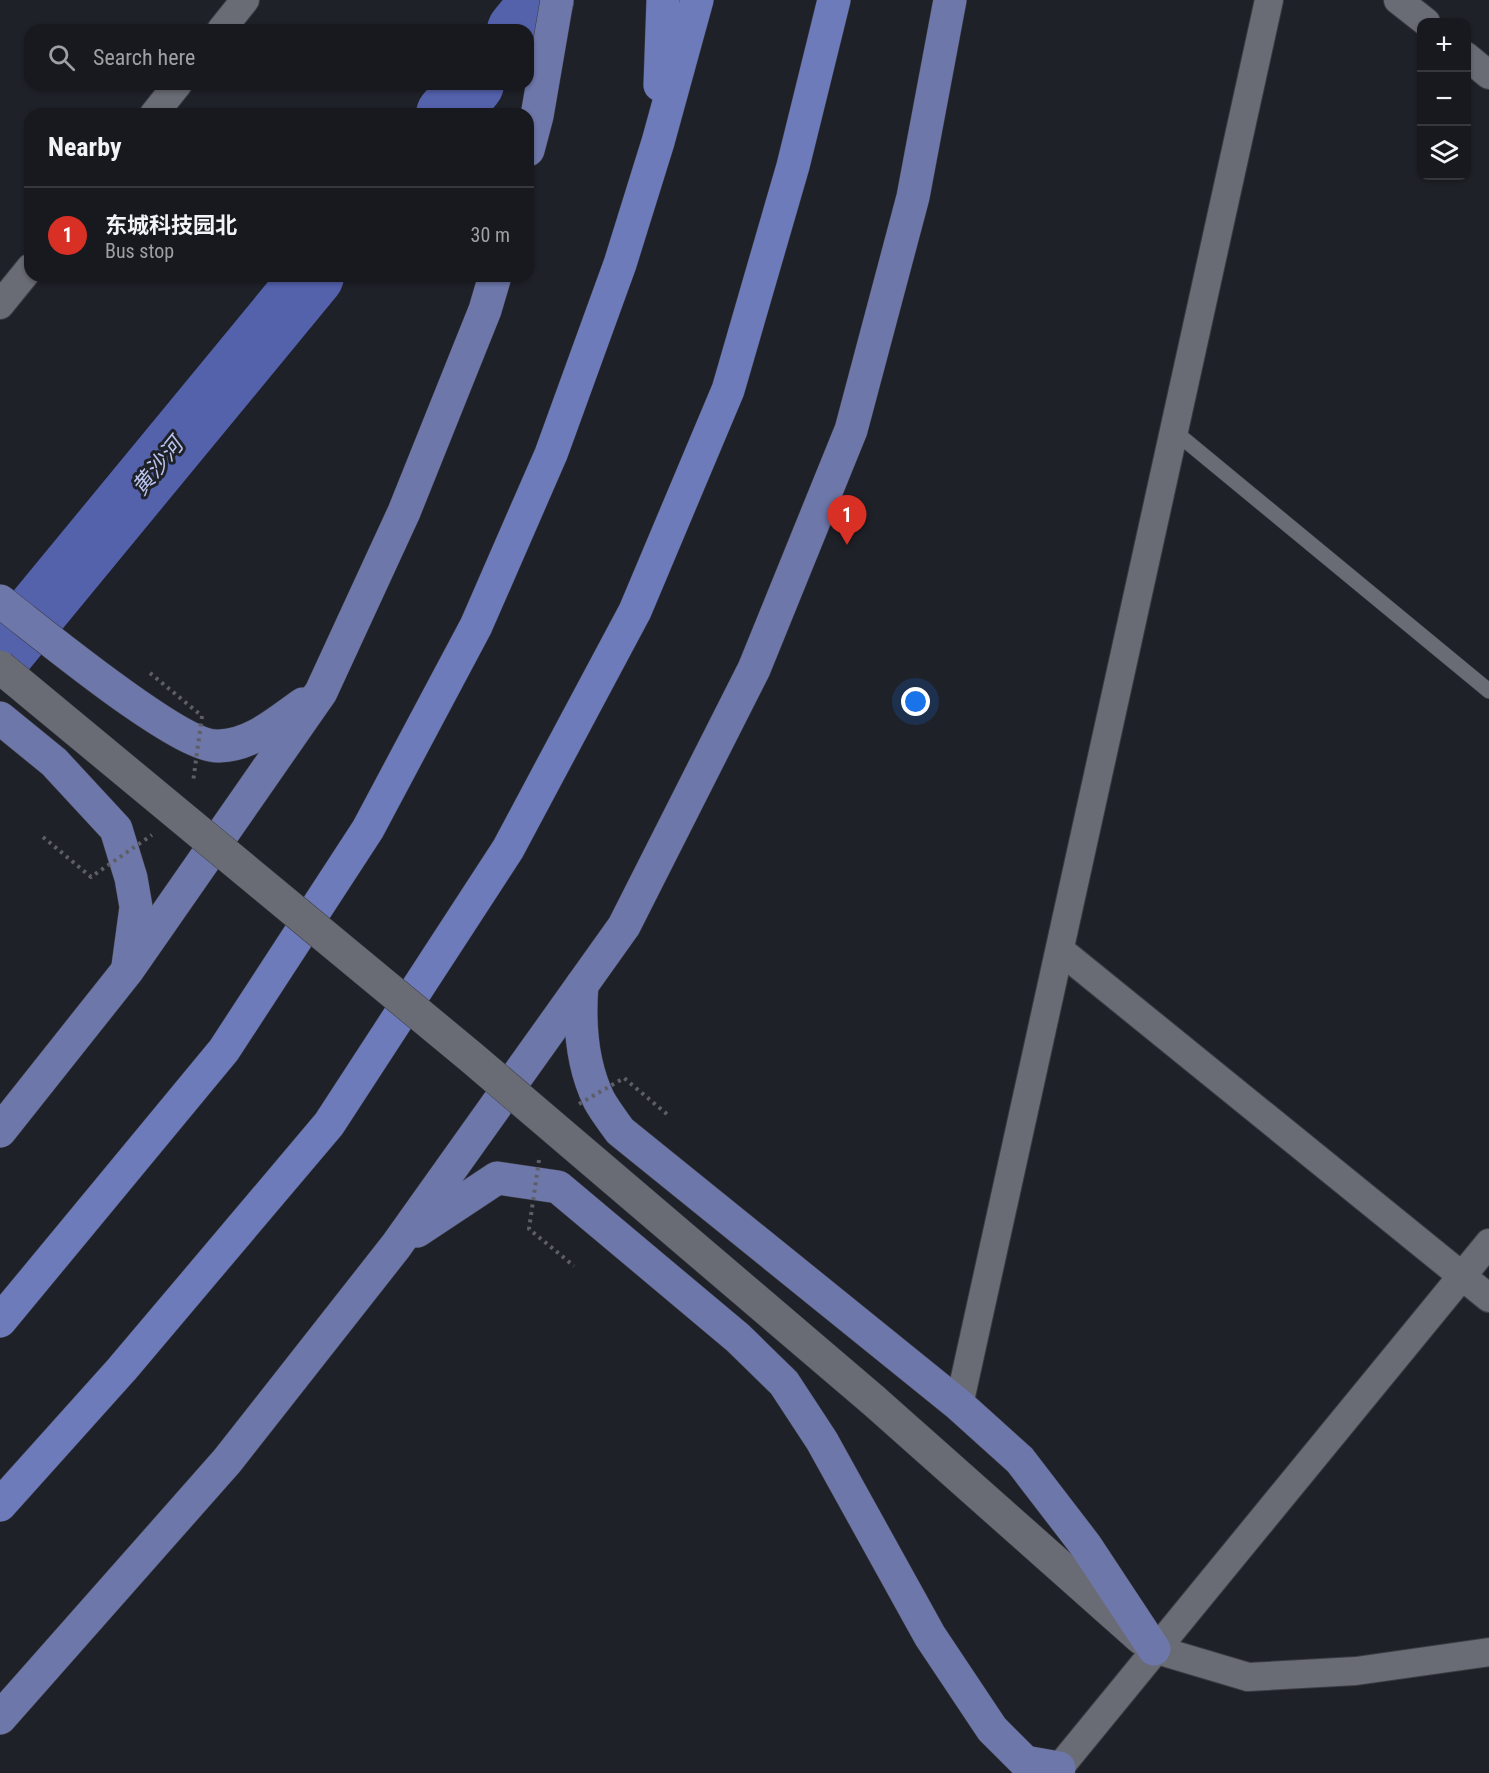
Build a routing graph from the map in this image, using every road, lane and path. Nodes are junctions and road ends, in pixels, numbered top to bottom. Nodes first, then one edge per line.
1 (246, 0) edge
2 (556, 0) edge
3 (663, 0) edge
4 (697, 0) edge
5 (834, 0) edge
6 (950, 0) edge
7 (1269, 0) edge
8 (1398, 0) edge
9 (1421, 18) edge
10 (226, 24) edge
11 (1471, 59) edge
12 (1489, 75) edge
13 (173, 90) edge
14 (159, 108) edge
15 (534, 126) edge
16 (658, 142) junction
17 (24, 275) edge
18 (493, 282) edge
19 (0, 305) edge
20 (1174, 431) junction
21 (0, 601) edge
22 (0, 667) edge
23 (150, 673) dead end
24 (1489, 691) edge
25 (321, 692) junction
26 (0, 718) edge
27 (191, 793) dead end
28 (154, 834) dead end
29 (43, 837) dead end
30 (1060, 950) junction
31 (127, 971) junction
32 (582, 985) junction
33 (577, 1106) dead end
34 (668, 1114) dead end
35 (0, 1131) edge
36 (541, 1150) dead end
37 (1489, 1243) edge
38 (396, 1246) junction
39 (574, 1266) dead end
40 (1462, 1276) junction
41 (1489, 1298) edge
42 (0, 1321) edge
43 (959, 1405) junction
44 (0, 1505) edge
45 (1154, 1649) junction
46 (1489, 1652) edge
47 (0, 1718) edge
48 (1059, 1771) edge

1 - 10 street
2 - 15 main road
3 - 16 highway
4 - 16 highway
5 - 44 highway
6 - 32 main road
7 - 20 street
8 - 9 street
11 - 12 street
13 - 14 street
16 - 42 highway
17 - 19 street
18 - 25 main road
20 - 24 lane
20 - 30 street
21 - 25 main road
22 - 45 street, bridge
23 - 27 path, bridge
25 - 31 main road
26 - 31 main road
28 - 29 path, bridge
30 - 40 street
30 - 43 street
31 - 35 main road
32 - 38 main road
32 - 43 main road
33 - 34 path, bridge
36 - 39 path, bridge
37 - 40 street
38 - 47 main road
38 - 48 main road
40 - 41 street
40 - 45 street
43 - 45 main road
45 - 46 street
45 - 48 street

